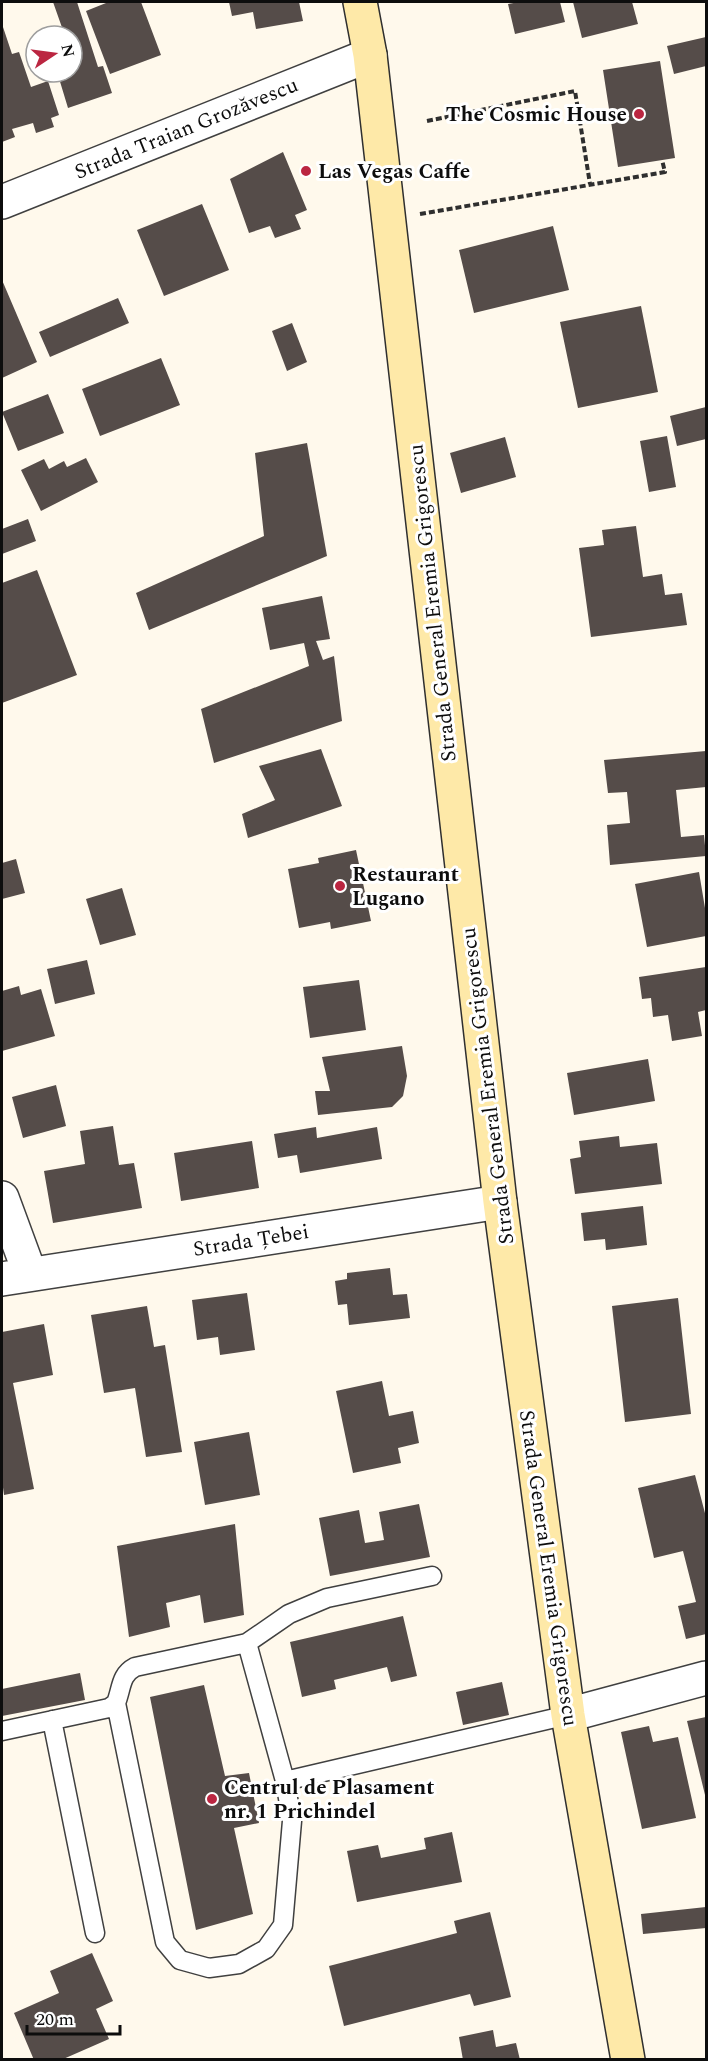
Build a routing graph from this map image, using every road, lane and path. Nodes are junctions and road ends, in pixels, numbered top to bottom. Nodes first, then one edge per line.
1 (360, 2) edge
2 (370, 55) junction
3 (427, 121) dead end
4 (662, 160) dead end
5 (590, 184) junction
6 (2, 202) edge
7 (414, 214) dead end
8 (2, 1198) edge
9 (500, 1202) junction
10 (16, 1276) edge
11 (432, 1576) dead end
12 (248, 1643) junction
13 (706, 1678) edge
14 (117, 1703) junction
15 (568, 1714) junction
16 (52, 1720) junction
17 (2, 1731) edge
18 (285, 1781) junction
19 (95, 1933) dead end
20 (628, 2060) edge

1 - 2 main road, Strada General Eremia Grigorescu
2 - 6 street, Strada Traian Grozăvescu
2 - 9 main road, Strada General Eremia Grigorescu
3 - 5 path
4 - 5 path
5 - 7 path
8 - 10 street
9 - 10 street, Strada Țebei
9 - 15 main road, Strada General Eremia Grigorescu
11 - 12 lane
12 - 14 lane
12 - 18 lane
13 - 15 street
14 - 16 lane
14 - 18 lane
15 - 18 lane
15 - 20 main road, Strada General Eremia Grigorescu
16 - 17 lane
16 - 19 lane

